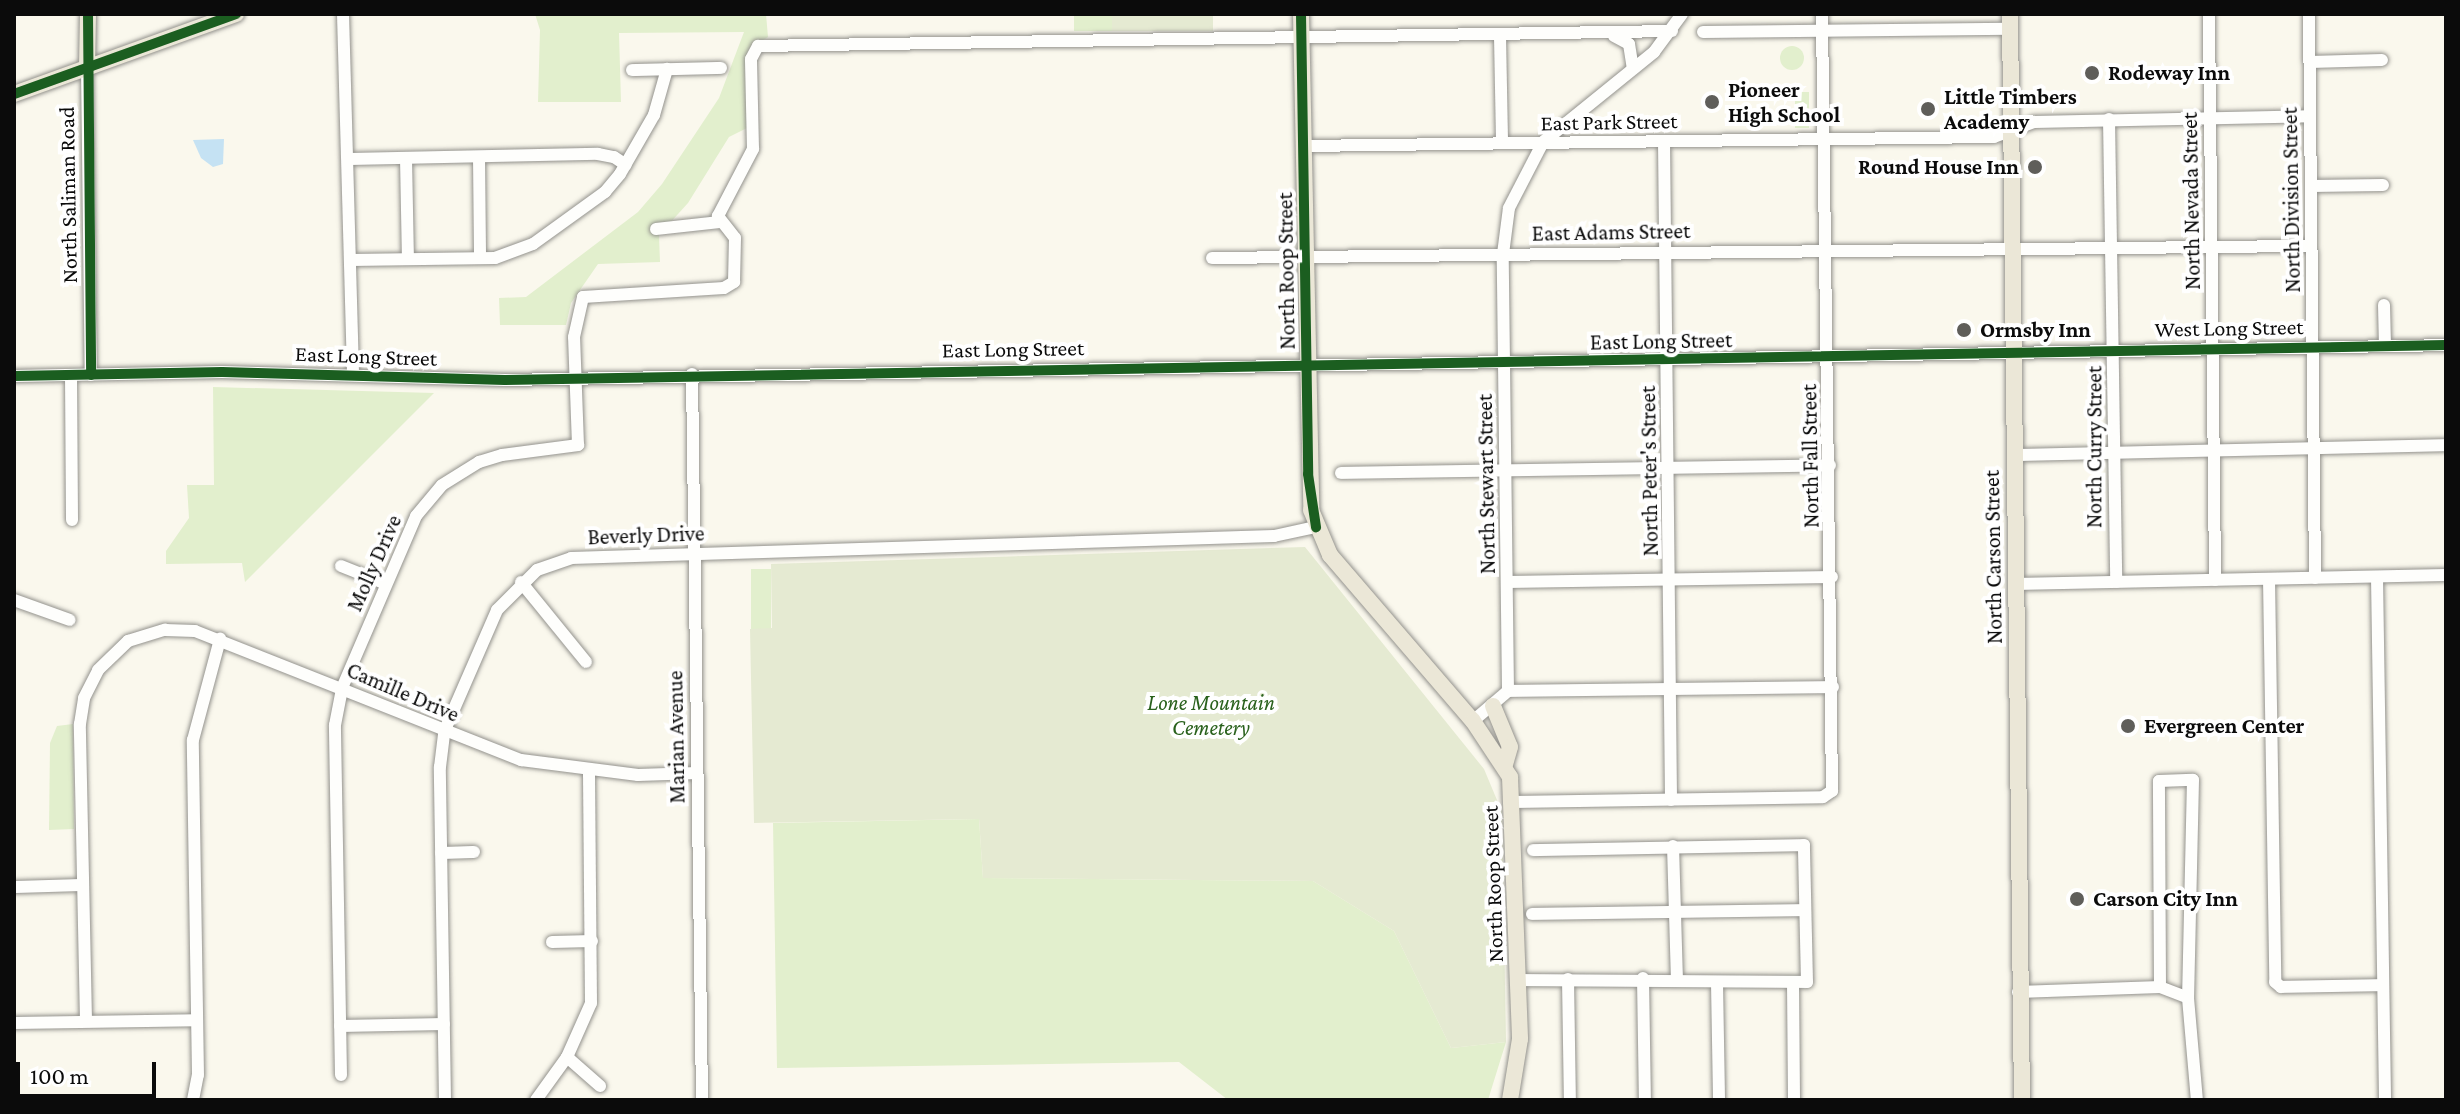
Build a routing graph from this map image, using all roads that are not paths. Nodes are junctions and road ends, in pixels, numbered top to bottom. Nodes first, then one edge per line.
1 (88, 14) edge
2 (236, 14) edge
3 (343, 14) edge
4 (1301, 14) edge
5 (1682, 14) edge
6 (1822, 14) edge
7 (2209, 14) edge
8 (2309, 14) edge
9 (2010, 22) edge
10 (1672, 31) junction
11 (1822, 31) junction
12 (1703, 32) dead end
13 (1607, 35) junction
14 (1500, 36) junction
15 (1301, 39) junction
16 (2382, 60) dead end
17 (2310, 62) junction
18 (87, 67) junction
19 (721, 68) dead end
20 (667, 69) junction
21 (1633, 69) junction
22 (632, 70) dead end
23 (14, 94) edge
24 (2310, 116) junction
25 (2210, 117) junction
26 (2109, 119) junction
27 (2011, 131) junction
28 (1823, 139) junction
29 (1664, 141) junction
30 (1543, 142) junction
31 (1502, 143) junction
32 (1303, 146) junction
33 (479, 157) junction
34 (406, 158) junction
35 (350, 159) junction
36 (626, 165) junction
37 (2383, 185) dead end
38 (2311, 186) junction
39 (720, 222) junction
40 (656, 229) dead end
41 (2311, 246) junction
42 (2211, 247) junction
43 (2011, 248) junction
44 (1826, 249) junction
45 (2110, 249) junction
46 (1666, 251) junction
47 (1503, 254) junction
48 (1306, 257) junction
49 (480, 258) junction
50 (1212, 258) dead end
51 (408, 259) junction
52 (351, 260) junction
53 (2384, 305) dead end
54 (2446, 345) edge
55 (2312, 346) junction
56 (2385, 346) junction
57 (2212, 348) junction
58 (2114, 350) junction
59 (2012, 353) junction
60 (1829, 358) junction
61 (1668, 361) junction
62 (1504, 363) junction
63 (1307, 365) junction
64 (353, 374) junction
65 (692, 374) junction
66 (71, 375) junction
67 (91, 375) junction
68 (14, 376) edge
69 (575, 377) junction
70 (2446, 445) edge
71 (2315, 448) junction
72 (2214, 451) junction
73 (2114, 452) junction
74 (2014, 455) junction
75 (1830, 465) junction
76 (1668, 468) junction
77 (1506, 471) junction
78 (1341, 473) dead end
79 (72, 520) dead end
80 (1316, 527) junction
81 (693, 553) junction
82 (341, 566) dead end
83 (2446, 575) edge
84 (1832, 577) junction
85 (2377, 577) junction
86 (2315, 578) junction
87 (2269, 579) junction
88 (1670, 580) junction
89 (2215, 580) junction
90 (521, 582) junction
91 (1507, 582) junction
92 (2116, 582) junction
93 (386, 584) junction
94 (2015, 584) junction
95 (14, 600) edge
96 (70, 620) dead end
97 (220, 639) junction
98 (586, 662) dead end
99 (1833, 687) junction
100 (342, 688) junction
101 (1670, 689) junction
102 (1508, 691) junction
103 (1493, 706) junction
104 (1473, 721) junction
105 (444, 732) junction
106 (1505, 765) junction
107 (589, 769) junction
108 (697, 773) junction
109 (1671, 800) junction
110 (1513, 802) junction
111 (1673, 846) junction
112 (1533, 850) dead end
113 (474, 852) dead end
114 (441, 853) junction
115 (83, 885) junction
116 (14, 887) edge
117 (1805, 910) junction
118 (1675, 912) junction
119 (1532, 914) dead end
120 (592, 941) junction
121 (552, 942) dead end
122 (1643, 978) junction
123 (1677, 978) junction
124 (1568, 979) junction
125 (1519, 980) junction
126 (1717, 983) junction
127 (1793, 983) junction
128 (2383, 985) junction
129 (2160, 987) junction
130 (2018, 992) junction
131 (2188, 998) junction
132 (196, 1020) junction
133 (86, 1021) junction
134 (14, 1023) edge
135 (444, 1024) junction
136 (340, 1026) junction
137 (567, 1057) junction
138 (341, 1075) dead end
139 (600, 1086) dead end
140 (2023, 1097) edge
141 (193, 1100) edge
142 (445, 1100) edge
143 (536, 1100) edge
144 (702, 1100) edge
145 (1510, 1100) edge
146 (1570, 1100) edge
147 (1645, 1100) edge
148 (1719, 1100) edge
149 (1794, 1100) edge
150 (2197, 1100) edge
151 (2385, 1100) edge

1 - 18 main road, North Saliman Road
2 - 18 main road
3 - 35 street
4 - 15 main road, North Roop Street
5 - 10 street, North Stewart Street
6 - 11 street, North Fall Street
7 - 25 street, North Nevada Street
8 - 17 street, North Division Street
9 - 11 street
9 - 27 main road, North Carson Street
10 - 13 street
10 - 21 street, North Stewart Street
11 - 12 street
11 - 28 street, North Fall Street
13 - 14 street
13 - 21 street
14 - 15 street
14 - 31 street
15 - 32 main road, North Roop Street
15 - 39 street
16 - 17 street
17 - 24 street, North Division Street
18 - 23 main road
18 - 67 street, North Saliman Road
19 - 20 street
20 - 22 street
20 - 36 street
21 - 30 street, North Stewart Street
24 - 25 street, East Park Street
24 - 38 street, North Division Street
25 - 26 street, East Park Street
25 - 42 street, North Nevada Street
26 - 27 street, East Park Street
26 - 45 street, North Curry Street
27 - 28 street, East Park Street
27 - 43 main road, North Carson Street
28 - 29 street, East Park Street
28 - 44 street, North Fall Street
29 - 30 street, East Park Street
29 - 46 street, North Peter's Street
30 - 31 street, East Park Street
30 - 47 street, North Stewart Street
31 - 32 street, East Park Street
32 - 48 main road, North Roop Street
33 - 34 street
33 - 36 street
33 - 49 street
34 - 35 street
34 - 51 street
35 - 52 street
36 - 49 street
37 - 38 street
38 - 41 street, North Division Street
39 - 40 street
39 - 69 street, Molly Drive
41 - 42 street, East Adams Street
41 - 55 street, North Division Street
42 - 45 street, East Adams Street
42 - 57 street, North Nevada Street
43 - 44 street, East Adams Street
43 - 45 street, East Adams Street
43 - 59 main road, North Carson Street
44 - 46 street, East Adams Street
44 - 60 street, North Fall Street
45 - 58 street, North Curry Street
46 - 47 street, East Adams Street
46 - 61 street, North Peter's Street
47 - 48 street, East Adams Street
47 - 62 street, North Stewart Street
48 - 50 street, East Adams Street
48 - 63 main road, North Roop Street
49 - 51 street
51 - 52 street
52 - 64 street
53 - 56 street
54 - 56 street, West Long Street
55 - 56 street, West Long Street
55 - 57 street, West Long Street
55 - 71 street, North Division Street
57 - 58 street, West Long Street
57 - 72 street, North Nevada Street
58 - 59 street, West Long Street
58 - 73 street, North Curry Street
59 - 60 street, East Long Street
59 - 74 main road, North Carson Street
60 - 61 street, East Long Street
60 - 75 street, North Fall Street
61 - 62 street, East Long Street
61 - 76 street, North Peter's Street
62 - 63 street, East Long Street
62 - 77 street, North Stewart Street
63 - 65 street, East Long Street
63 - 80 main road, North Roop Street
64 - 67 street, East Long Street
64 - 69 street, East Long Street
65 - 69 street, East Long Street
65 - 81 street, Marian Avenue
66 - 67 street, East Long Street
66 - 68 street, East Long Street
66 - 79 street
69 - 93 street, Molly Drive
70 - 71 street
71 - 72 street
71 - 86 street, North Division Street
72 - 73 street
72 - 89 street, North Nevada Street
73 - 74 street
73 - 92 street, North Curry Street
74 - 94 main road, North Carson Street
75 - 76 street
75 - 84 street, North Fall Street
76 - 77 street
76 - 88 street, North Peter's Street
77 - 78 street
77 - 91 street, North Stewart Street
80 - 81 street, Beverly Drive
80 - 104 main road, North Roop Street
81 - 90 street, Beverly Drive
81 - 108 street, Marian Avenue
82 - 93 street
83 - 85 street
84 - 88 street
84 - 99 street, North Fall Street
85 - 86 street
85 - 128 street
86 - 87 street
87 - 89 street
87 - 128 street
88 - 91 street
88 - 101 street, North Peter's Street
89 - 92 street
90 - 98 street
90 - 105 street, Beverly Drive
91 - 102 street, North Stewart Street
92 - 94 street
93 - 100 street, Molly Drive
94 - 130 main road, North Carson Street
95 - 96 street
97 - 100 street, Camille Drive
97 - 115 street, Camille Drive
97 - 132 street
99 - 101 street
99 - 109 street, North Fall Street
100 - 105 street, Camille Drive
100 - 136 street, Molly Drive
101 - 102 street
101 - 109 street, North Peter's Street
102 - 103 street
103 - 104 street
103 - 106 main road
104 - 106 main road, North Roop Street
105 - 107 street, Camille Drive
105 - 114 street, Beverly Drive
106 - 110 main road, North Roop Street
107 - 108 street, Camille Drive
107 - 120 street
108 - 144 street, Marian Avenue
109 - 110 street
110 - 125 main road, North Roop Street
111 - 112 street
111 - 117 street
111 - 118 street
113 - 114 street
114 - 135 street, Beverly Drive
115 - 116 street
115 - 133 street
117 - 118 street
117 - 127 street
118 - 119 street
118 - 123 street
120 - 121 street
120 - 137 street
122 - 123 street
122 - 124 street
122 - 147 street
123 - 126 street
124 - 125 street
124 - 146 street
125 - 145 main road, North Roop Street
126 - 127 street
126 - 148 street
127 - 149 street
128 - 151 street
129 - 130 street
129 - 131 street
129 - 131 street
130 - 140 main road, North Carson Street
131 - 150 street
132 - 133 street
132 - 141 street
133 - 134 street
135 - 136 street
135 - 142 street, Beverly Drive
136 - 138 street, Molly Drive
137 - 139 street
137 - 143 street

